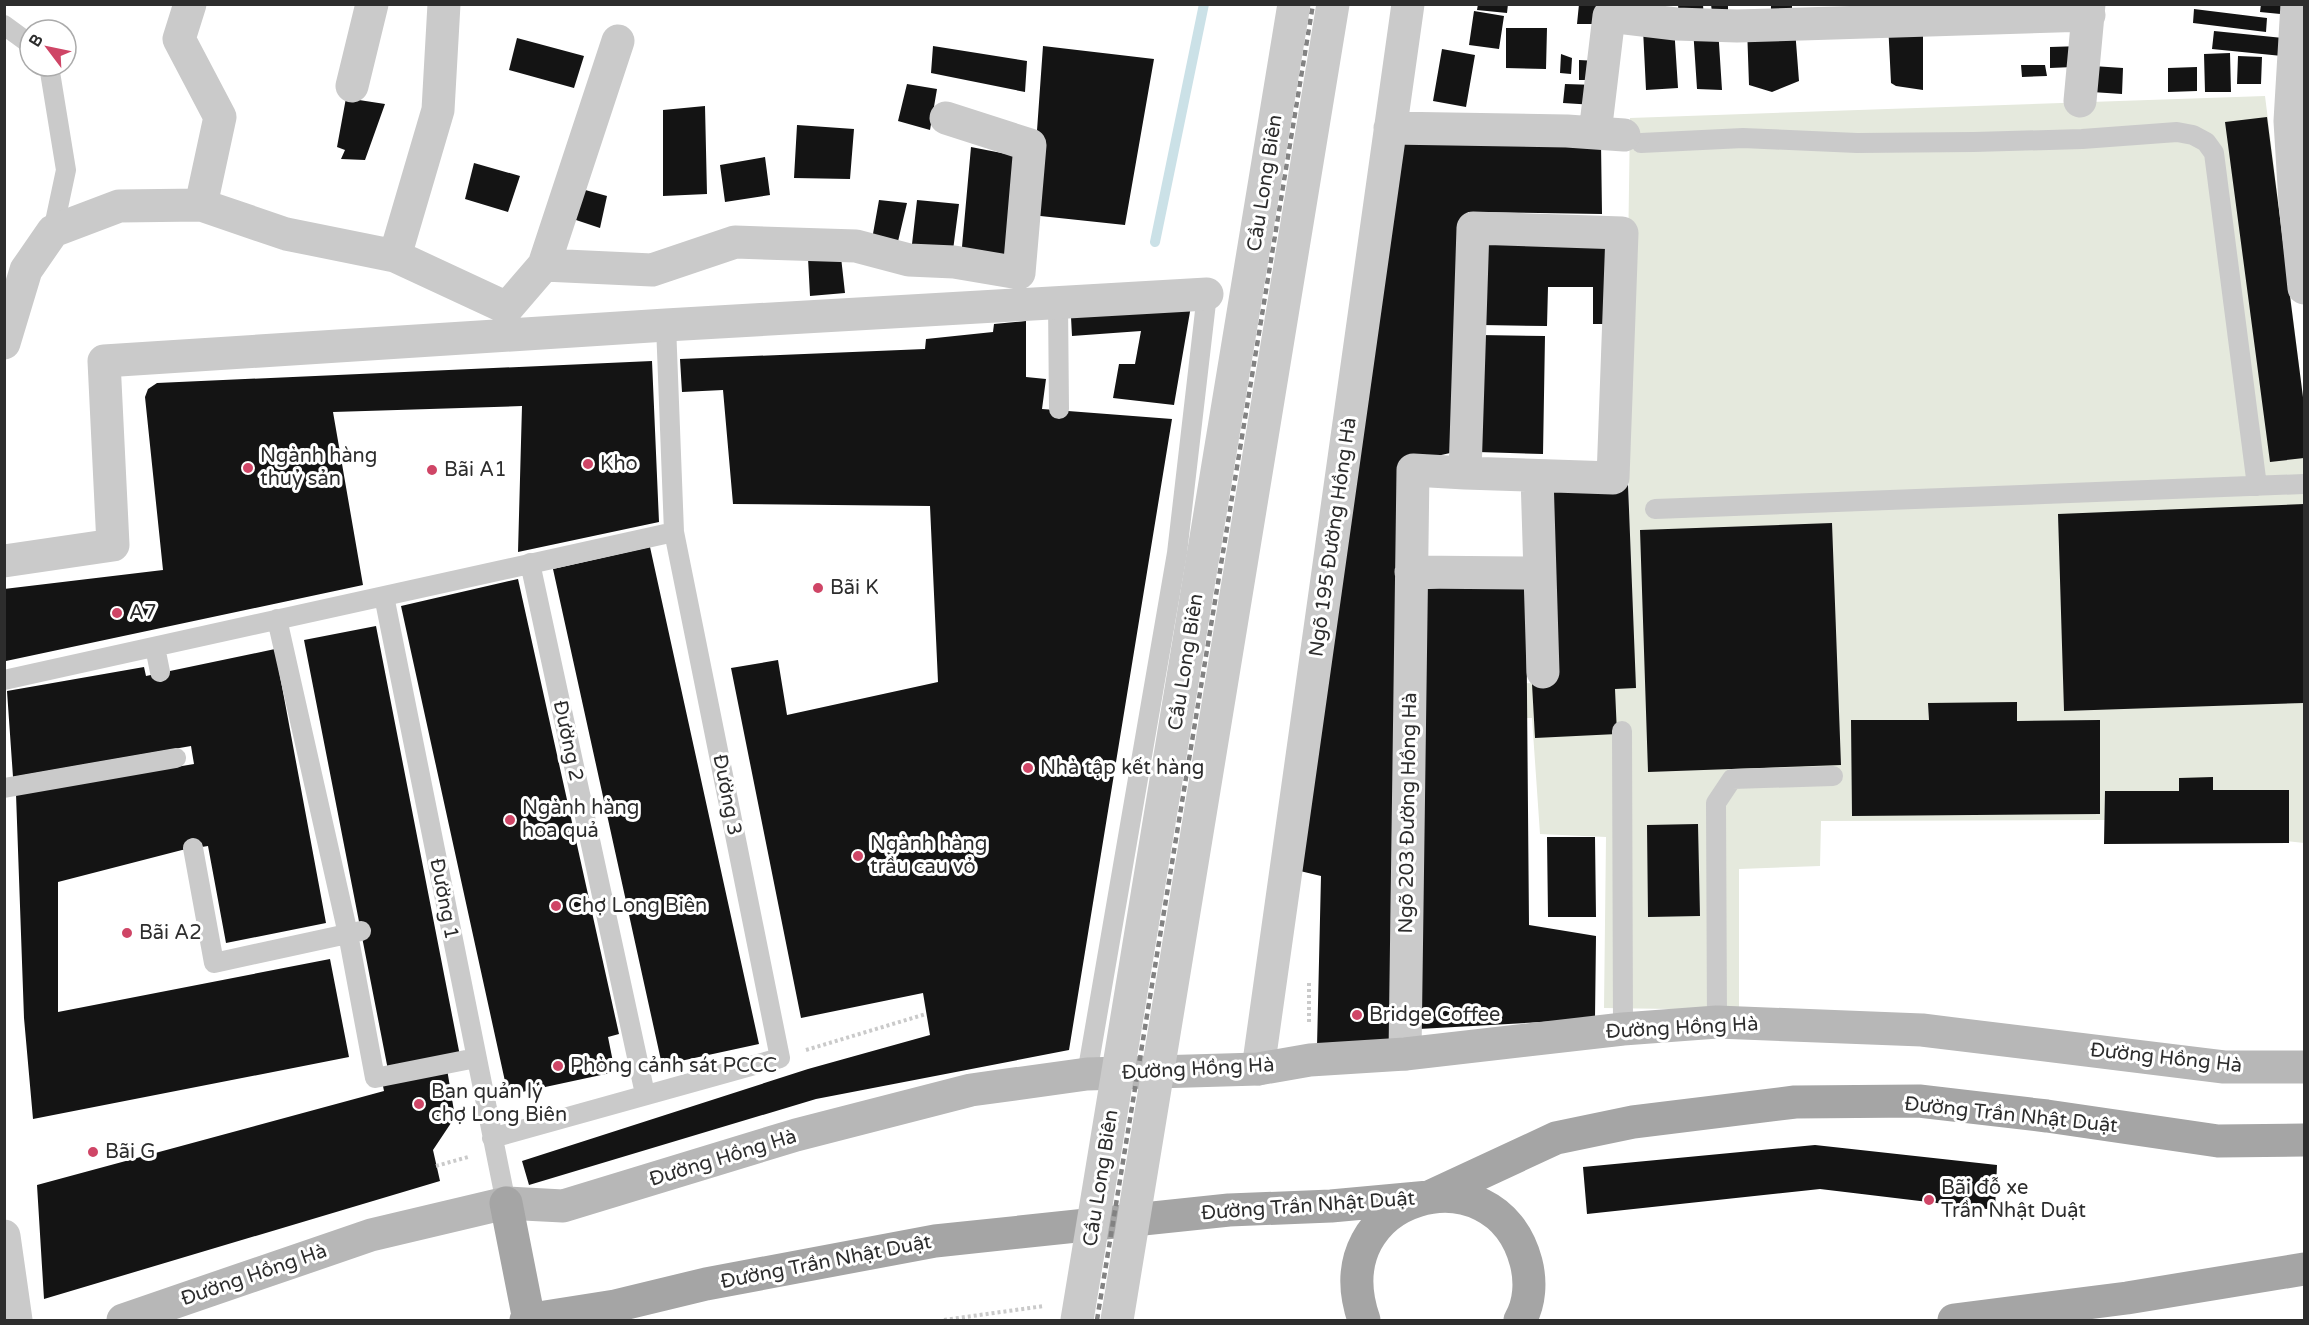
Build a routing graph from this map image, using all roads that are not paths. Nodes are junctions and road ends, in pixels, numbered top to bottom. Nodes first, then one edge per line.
1 (190, 4) edge
2 (372, 4) edge
3 (444, 4) edge
4 (1294, 4) edge
5 (1333, 4) edge
6 (1408, 4) edge
7 (2297, 4) edge
8 (2089, 10) edge
9 (1973, 12) edge
10 (1675, 14) edge
11 (1813, 14) edge
12 (4, 26) edge
13 (18, 36) edge
14 (618, 41) dead end
15 (51, 78) edge
16 (352, 86) dead end
17 (2080, 101) dead end
18 (946, 118) dead end
19 (1390, 129) junction
20 (1620, 137) junction
21 (2300, 203) edge
22 (201, 205) junction
23 (53, 231) junction
24 (395, 256) junction
25 (544, 265) junction
26 (2304, 288) edge
27 (1207, 294) joint
28 (1058, 302) junction
29 (666, 325) junction
30 (4, 343) edge
31 (1059, 409) dead end
32 (1465, 473) junction
33 (1537, 476) junction
34 (2304, 484) edge
35 (2257, 486) junction
36 (1655, 509) dead end
37 (674, 532) junction
38 (4, 561) edge
39 (530, 563) junction
40 (1411, 572) junction
41 (1539, 573) junction
42 (384, 596) junction
43 (277, 619) junction
44 (155, 646) junction
45 (160, 672) dead end
46 (1543, 672) dead end
47 (4, 680) edge
48 (1622, 731) dead end
49 (176, 758) dead end
50 (1833, 777) dead end
51 (4, 788) edge
52 (193, 848) dead end
53 (354, 932) junction
54 (1718, 1022) junction
55 (1623, 1029) junction
56 (1405, 1054) junction
57 (477, 1058) junction
58 (2304, 1067) edge
59 (1258, 1069) junction
60 (1087, 1074) junction
61 (645, 1094) junction
62 (492, 1138) junction
63 (2304, 1140) edge
64 (1430, 1197) junction
65 (506, 1203) junction
66 (4, 1236) edge
67 (2304, 1269) edge
68 (539, 1319) edge
69 (16, 1320) edge
70 (123, 1320) edge
71 (1077, 1320) edge
72 (1116, 1320) edge
73 (1364, 1320) edge
74 (1520, 1320) edge
75 (1968, 1320) edge

1 - 22 street
2 - 16 street
3 - 24 street
4 - 71 street, Cầu Long Biên, bridge
5 - 72 street, Cầu Long Biên, bridge
6 - 19 street, Ngõ 195 Đường Hồng Hà
7 - 21 street
8 - 9 street
8 - 17 street
9 - 11 street
10 - 11 street
10 - 20 street
12 - 13 lane
14 - 25 street
15 - 23 lane
18 - 25 street
19 - 20 street
19 - 59 street, Ngõ 195 Đường Hồng Hà
20 - 35 lane
21 - 26 street
22 - 23 street
22 - 24 street
23 - 30 street
24 - 25 street
27 - 28 street
27 - 60 lane
28 - 29 street
28 - 31 lane
29 - 37 lane, Đường 3
29 - 38 street
32 - 33 street, Ngõ 203 Đường Hồng Hà
32 - 33 street, Ngõ 203 Đường Hồng Hà
32 - 40 street, Ngõ 203 Đường Hồng Hà
33 - 41 street
34 - 35 lane
35 - 36 lane
37 - 39 lane
37 - 61 lane, Đường 3
39 - 42 lane
39 - 61 lane, Đường 2
40 - 41 street
40 - 56 street, Ngõ 203 Đường Hồng Hà
41 - 46 street
42 - 43 lane
42 - 57 lane, Đường 1
43 - 44 lane
43 - 53 lane
44 - 45 lane
44 - 47 lane
48 - 55 lane
49 - 51 lane
50 - 54 lane
52 - 53 lane
53 - 57 lane
54 - 55 street, Đường Hồng Hà
54 - 58 street, Đường Hồng Hà
55 - 56 street, Đường Hồng Hà
56 - 59 street, Đường Hồng Hà
57 - 62 lane, Đường 1
59 - 60 street, Đường Hồng Hà
60 - 65 street, Đường Hồng Hà
61 - 62 lane
62 - 65 lane, Đường 1
63 - 64 main road, Đường Trần Nhật Duật
64 - 68 main road, Đường Trần Nhật Duật
64 - 73 main road
64 - 74 main road
65 - 68 main road
65 - 70 street, Đường Hồng Hà
66 - 69 street
67 - 75 main road

